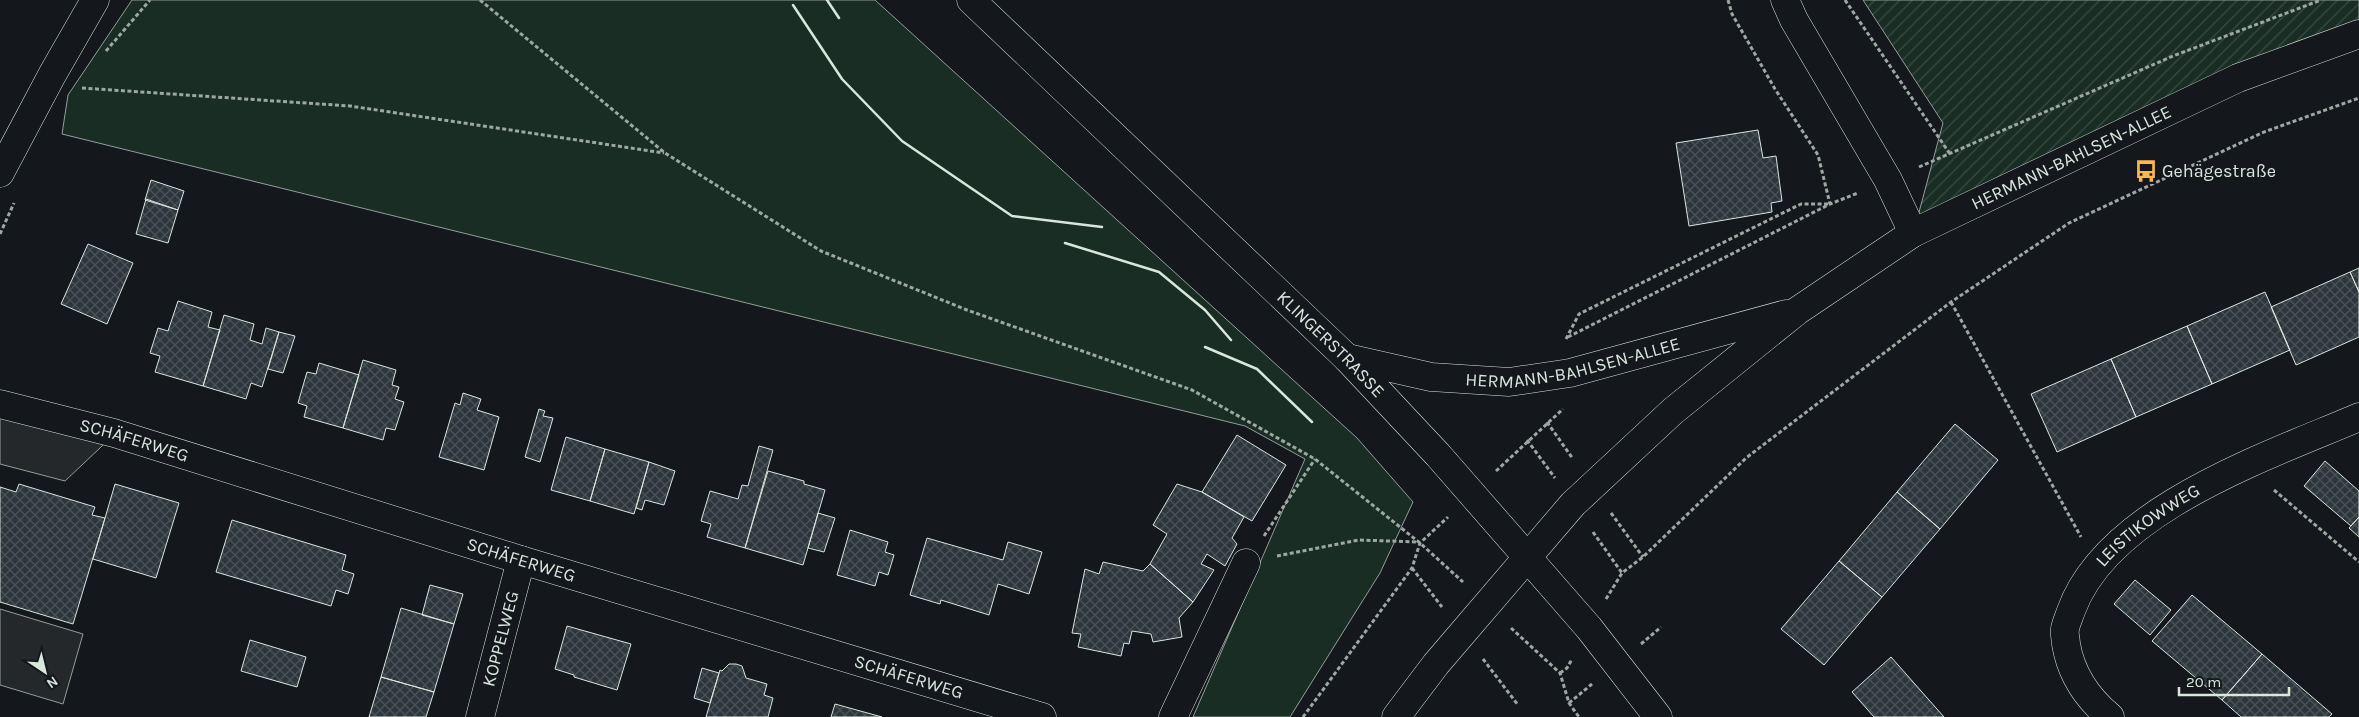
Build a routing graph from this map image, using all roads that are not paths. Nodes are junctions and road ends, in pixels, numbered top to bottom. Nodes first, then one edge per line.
1 (95, 0) edge
2 (971, 0) edge
3 (1785, 0) edge
4 (2359, 34) edge
5 (0, 173) edge
6 (1913, 233) junction
7 (1797, 311) junction
8 (1347, 358) junction
9 (0, 404) edge
10 (2359, 417) edge
11 (1528, 558) junction
12 (521, 560) junction
13 (1246, 563) road end
14 (480, 717) edge
15 (1042, 717) edge
16 (1172, 717) edge
17 (1396, 717) edge
18 (1658, 717) edge
19 (2110, 717) edge

1 - 5 main road
2 - 8 main road, KLINGERSTRASSE
3 - 6 main road
4 - 6 main road, HERMANN-BAHLSEN-ALLEE
6 - 7 main road, HERMANN-BAHLSEN-ALLEE
7 - 8 main road, HERMANN-BAHLSEN-ALLEE
7 - 11 main road, HERMANN-BAHLSEN-ALLEE
8 - 11 main road, KLINGERSTRASSE
9 - 12 main road, SCHÄFERWEG
10 - 19 main road, LEISTIKOWWEG
11 - 17 main road, HERMANN-BAHLSEN-ALLEE
11 - 18 main road, KLINGERSTRASSE
12 - 14 main road, KOPPELWEG
12 - 15 main road, SCHÄFERWEG
13 - 16 main road

